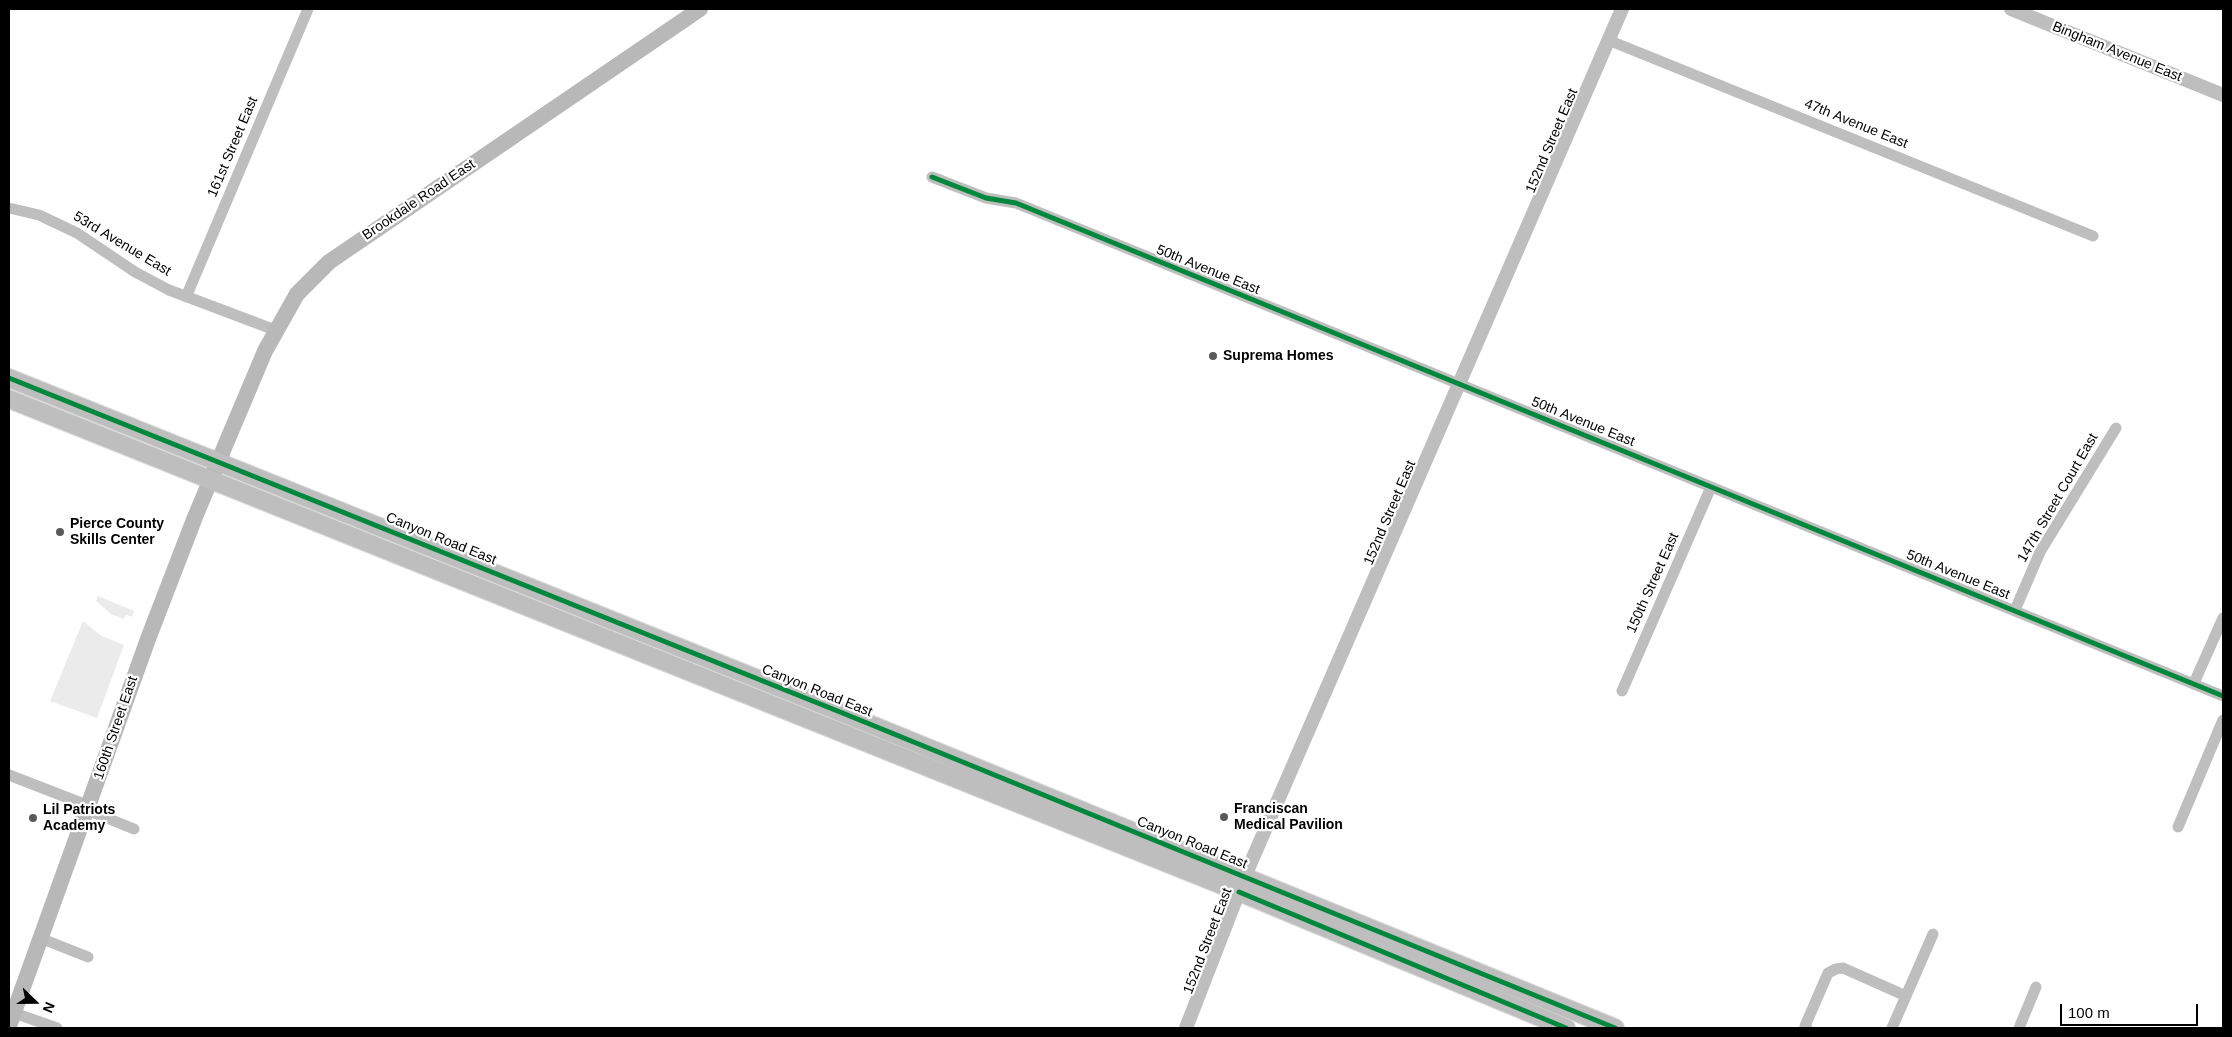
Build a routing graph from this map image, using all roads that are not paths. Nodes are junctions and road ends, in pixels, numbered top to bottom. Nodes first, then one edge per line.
1 (308, 9) edge
2 (700, 9) edge
3 (1622, 9) edge
4 (2011, 9) edge
5 (1608, 40) junction
6 (2223, 95) edge
7 (932, 176) dead end
8 (9, 208) edge
9 (2093, 236) dead end
10 (186, 297) junction
11 (276, 330) junction
12 (9, 378) edge
13 (1459, 383) junction
14 (9, 399) edge
15 (2116, 428) dead end
16 (218, 461) junction
17 (210, 480) junction
18 (1711, 487) junction
19 (2015, 610) junction
20 (2223, 618) edge
21 (2194, 683) junction
22 (1622, 691) dead end
23 (2223, 696) edge
24 (2223, 720) edge
25 (9, 775) edge
26 (88, 808) junction
27 (2178, 828) dead end
28 (134, 829) dead end
29 (1242, 884) junction
30 (1933, 934) dead end
31 (40, 938) junction
32 (88, 957) dead end
33 (2036, 987) dead end
34 (1906, 996) junction
35 (10, 1019) edge
36 (57, 1028) edge
37 (1186, 1028) edge
38 (1566, 1028) edge
39 (1615, 1028) edge
40 (1807, 1028) edge
41 (1892, 1028) edge
42 (2019, 1028) edge

1 - 10 street, 161st Street East
2 - 11 main road, Brookdale Road East
3 - 5 street, 152nd Street East
4 - 6 street, Bingham Avenue East
5 - 9 street, 47th Avenue East
5 - 13 street, 152nd Street East
7 - 13 street, 50th Avenue East
8 - 10 street, 53rd Avenue East
10 - 11 street, 53rd Avenue East
11 - 16 main road, Brookdale Road East
12 - 16 main road, Canyon Road East
13 - 18 street, 50th Avenue East
13 - 29 street, 152nd Street East
14 - 17 main road, Canyon Road East
15 - 19 street, 147th Street Court East
16 - 17 main road, 160th Street East
16 - 29 main road, Canyon Road East
17 - 26 main road, 160th Street East
17 - 29 main road, Canyon Road East
18 - 19 street, 50th Avenue East
18 - 22 street, 150th Street East
19 - 21 street, 50th Avenue East
20 - 21 street
21 - 23 street, 50th Avenue East
24 - 27 street
25 - 26 street
26 - 28 street
26 - 31 main road, 160th Street East
29 - 37 street, 152nd Street East
29 - 38 main road, Canyon Road East
29 - 39 main road, Canyon Road East
30 - 34 street
31 - 32 street
31 - 35 main road, 160th Street East
33 - 42 street
34 - 40 street
34 - 41 street
35 - 36 street

